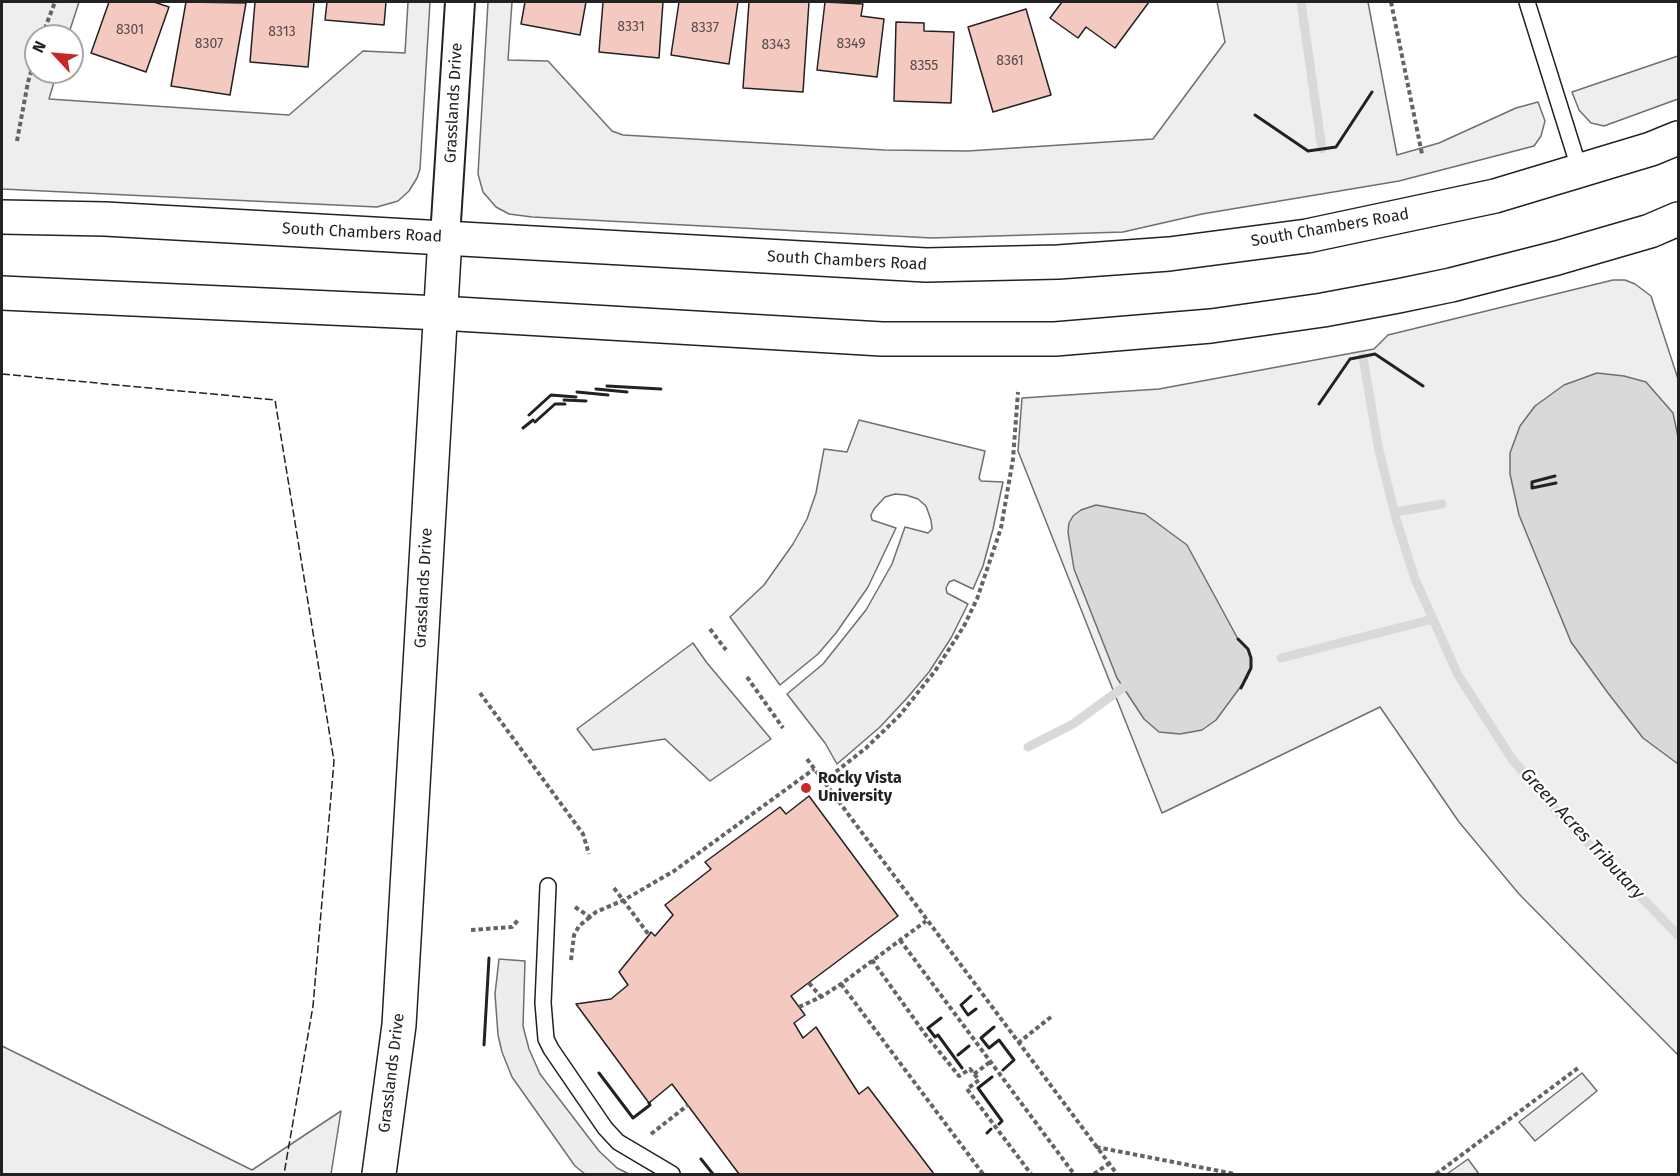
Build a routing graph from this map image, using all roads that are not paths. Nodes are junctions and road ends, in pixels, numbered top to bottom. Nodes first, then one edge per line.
1 (460, 2) edge
2 (1527, 2) edge
3 (1678, 138) edge
4 (1580, 171) junction
5 (2, 217) edge
6 (1678, 219) edge
7 (445, 237) junction
8 (2, 293) edge
9 (440, 313) junction
10 (548, 886) dead end
11 (379, 1174) edge
12 (672, 1174) edge

1 - 7 street, Grasslands Drive
2 - 4 lane
3 - 4 main road, South Chambers Road
4 - 7 main road, South Chambers Road
5 - 7 main road, South Chambers Road
6 - 9 main road
7 - 9 main road, Grasslands Drive
8 - 9 main road
9 - 11 main road, Grasslands Drive
10 - 12 lane

